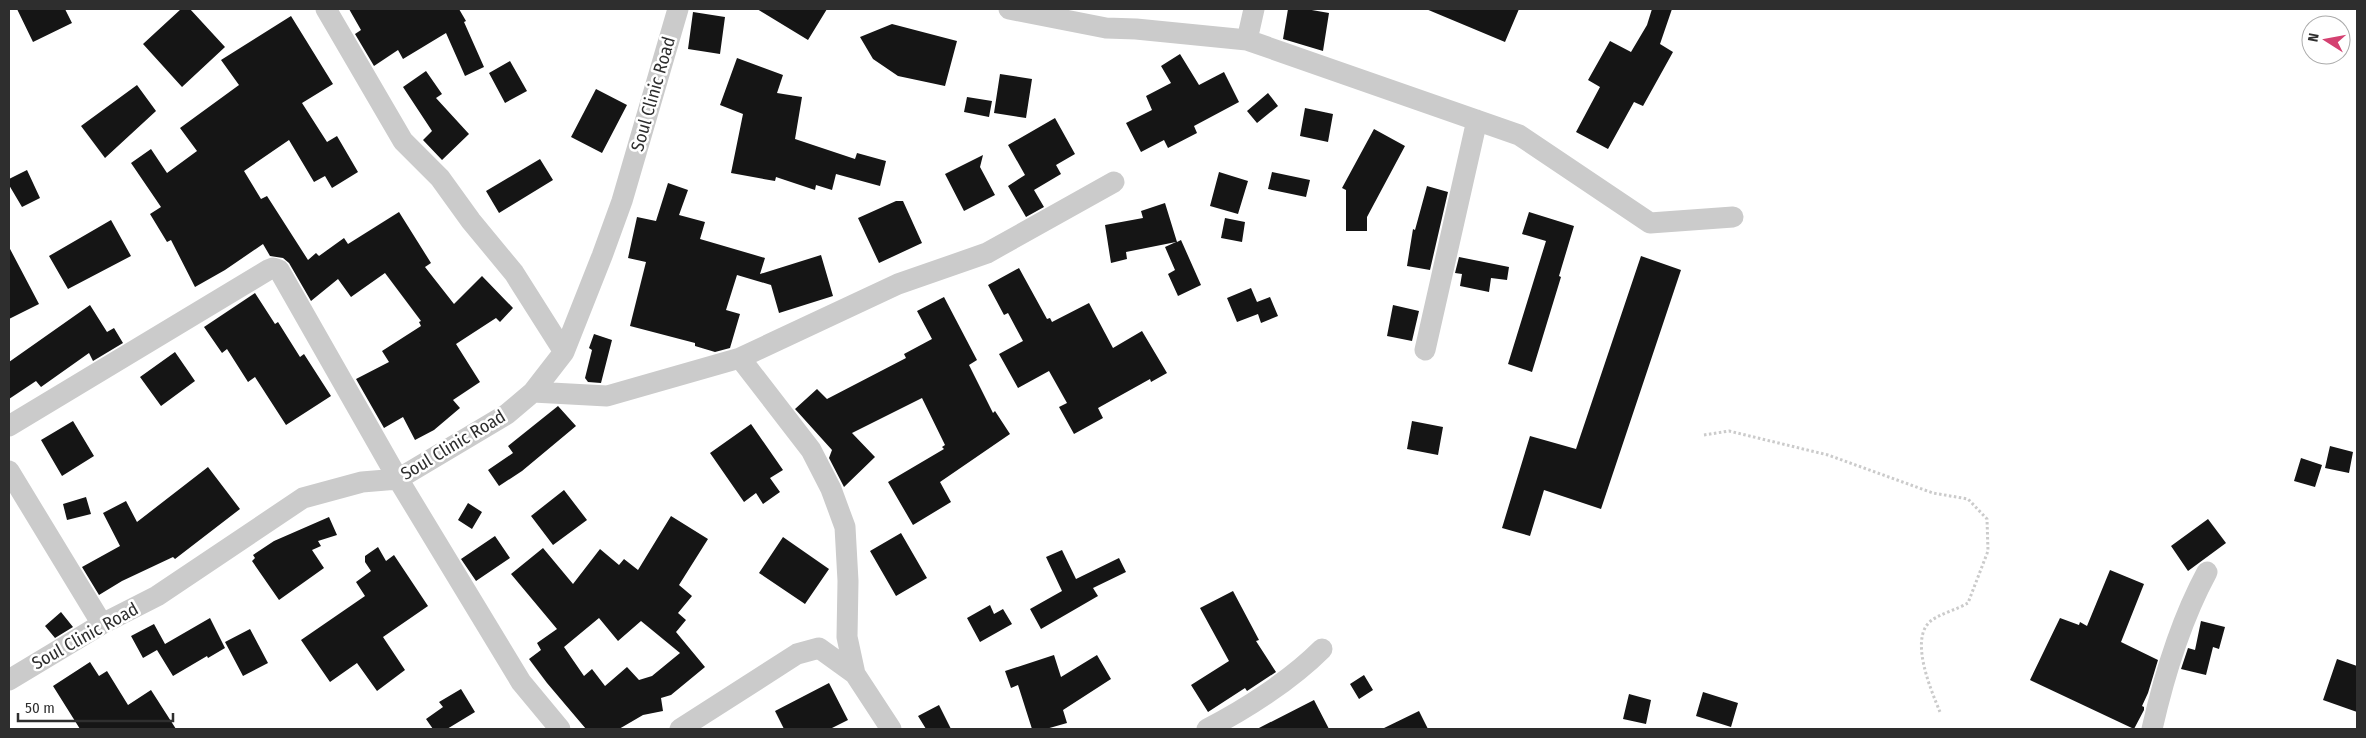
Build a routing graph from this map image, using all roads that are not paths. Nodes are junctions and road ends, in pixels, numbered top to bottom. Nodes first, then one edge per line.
1 (326, 9) edge
2 (678, 9) edge
3 (1009, 9) edge
4 (1254, 9) edge
5 (1247, 40) junction
6 (1477, 120) junction
7 (1114, 182) dead end
8 (1733, 216) dead end
9 (1425, 350) dead end
10 (564, 352) junction
11 (740, 358) junction
12 (533, 392) junction
13 (9, 426) edge
14 (9, 471) edge
15 (398, 479) junction
16 (2207, 572) dead end
17 (102, 624) junction
18 (1322, 649) dead end
19 (855, 674) junction
20 (9, 680) edge
21 (560, 729) edge
22 (680, 729) edge
23 (891, 729) edge
24 (1207, 729) edge
25 (2152, 729) edge

1 - 10 street
2 - 10 street, Soul Clinic Road
3 - 5 street
4 - 5 street
5 - 6 street
6 - 8 street
6 - 9 street
7 - 11 street
10 - 12 street, Soul Clinic Road
11 - 12 street
11 - 19 street
12 - 15 street, Soul Clinic Road
13 - 15 street
14 - 17 street
15 - 17 street, Soul Clinic Road
15 - 21 street
16 - 25 street
17 - 20 street, Soul Clinic Road
18 - 24 street
19 - 22 street
19 - 23 street

